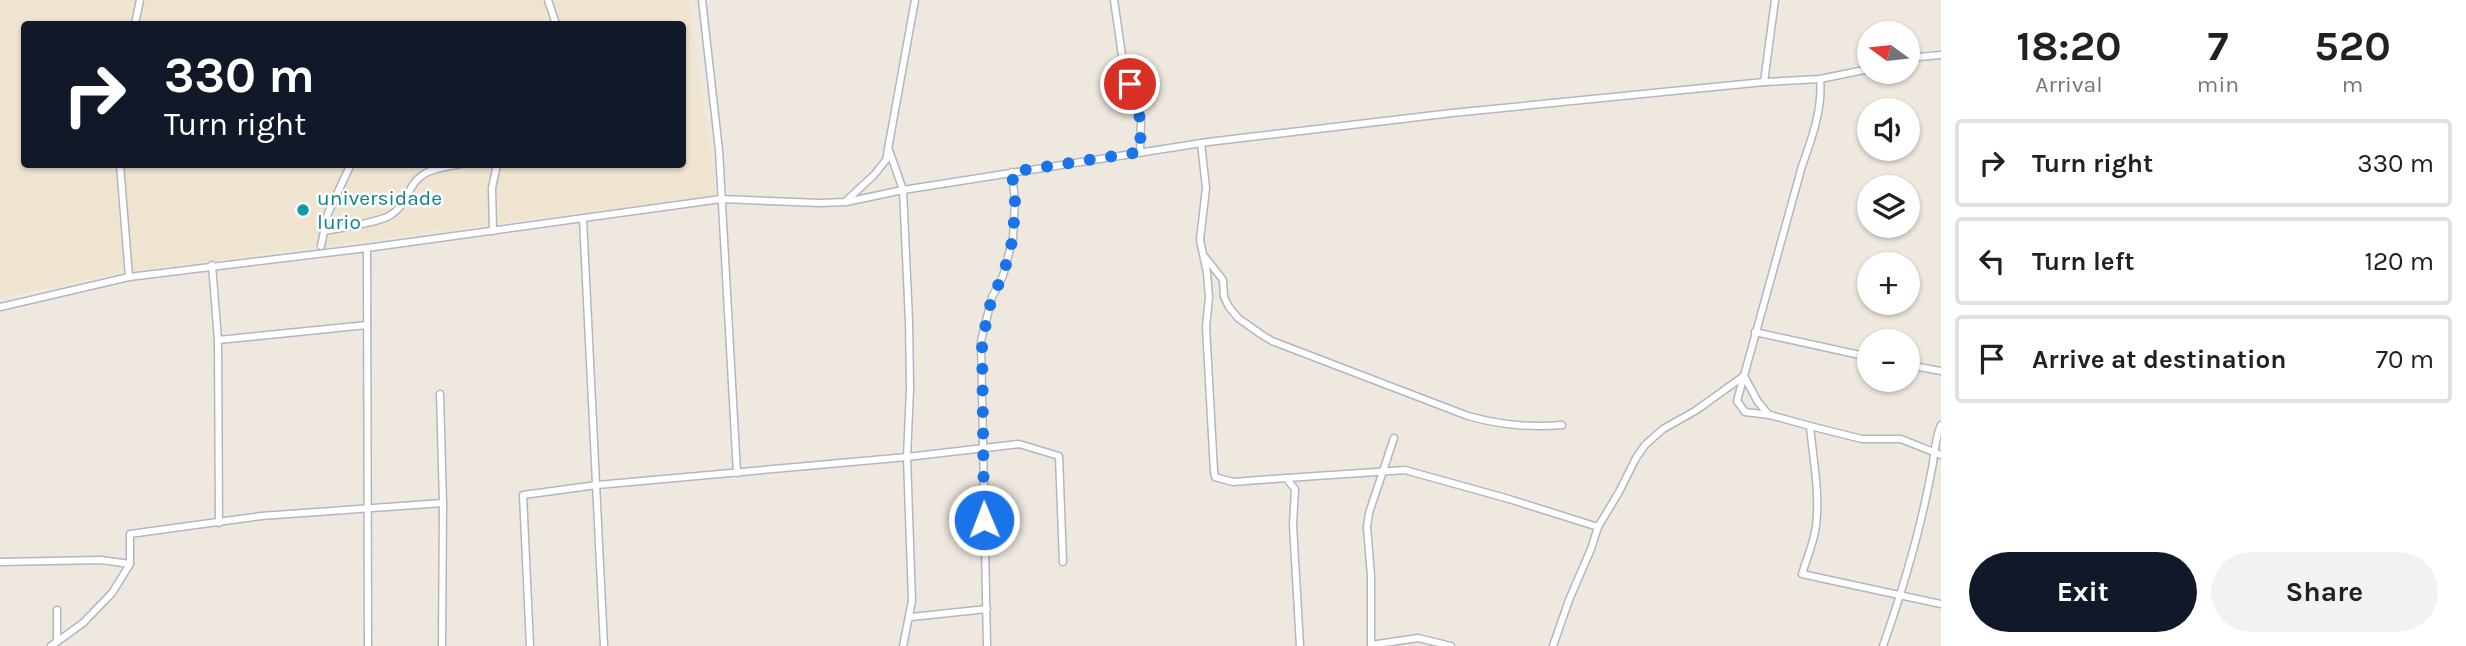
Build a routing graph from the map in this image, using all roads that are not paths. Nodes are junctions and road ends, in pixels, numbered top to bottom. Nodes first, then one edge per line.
1 (140, 0) edge
2 (548, 0) edge
3 (702, 0) edge
4 (915, 0) edge
5 (1114, 0) edge
6 (1775, 0) edge
7 (136, 21) edge
8 (555, 21) edge
9 (1941, 55) edge
10 (1920, 57) edge
11 (1857, 71) edge
12 (1820, 79) junction
13 (1764, 82) junction
14 (1202, 143) junction
15 (889, 150) junction
16 (1140, 152) junction
17 (120, 168) edge
18 (349, 168) edge
19 (446, 168) edge
20 (497, 168) edge
21 (1012, 172) junction
22 (902, 190) junction
23 (721, 199) junction
24 (846, 202) junction
25 (583, 219) junction
26 (324, 231) junction
27 (492, 231) junction
28 (321, 246) dead end
29 (367, 248) junction
30 (1201, 252) junction
31 (212, 265) junction
32 (129, 277) junction
33 (0, 307) edge
34 (367, 325) junction
35 (1755, 332) junction
36 (218, 340) junction
37 (1857, 355) edge
38 (1920, 367) edge
39 (1941, 371) edge
40 (1744, 376) junction
41 (440, 394) dead end
42 (1770, 415) junction
43 (1562, 425) dead end
44 (1941, 425) edge
45 (1810, 426) junction
46 (1394, 438) dead end
47 (984, 447) junction
48 (1937, 454) edge
49 (907, 457) junction
50 (1384, 472) junction
51 (737, 473) junction
52 (1286, 478) junction
53 (597, 485) junction
54 (443, 503) junction
55 (367, 509) junction
56 (219, 523) junction
57 (1598, 527) junction
58 (0, 562) edge
59 (1063, 562) dead end
60 (130, 564) junction
61 (1902, 594) junction
62 (1941, 604) edge
63 (57, 610) dead end
64 (987, 610) junction
65 (911, 617) junction
66 (55, 644) edge
67 (368, 646) edge
68 (442, 646) edge
69 (530, 646) edge
70 (604, 646) edge
71 (903, 646) edge
72 (987, 646) edge
73 (1300, 646) edge
74 (1371, 646) edge
75 (1451, 646) edge
76 (1553, 646) edge
77 (1883, 646) edge

1 - 7 street
2 - 8 street
3 - 23 street
4 - 15 street
5 - 16 street
6 - 13 street
9 - 10 street
11 - 12 street
12 - 13 street
12 - 35 street
13 - 14 street
14 - 16 street
14 - 30 street
15 - 22 street
15 - 24 street
16 - 21 street
17 - 32 street
18 - 26 street
19 - 26 street
20 - 27 street
21 - 22 street
21 - 47 street
22 - 24 street
22 - 49 street
23 - 24 street
23 - 25 street
23 - 51 street
25 - 27 street
25 - 53 street
26 - 28 street
27 - 29 street
29 - 31 street
29 - 34 street
30 - 43 street
30 - 52 street
31 - 32 street
31 - 36 street
32 - 33 street
34 - 36 street
34 - 55 street
35 - 37 street
35 - 40 street
36 - 56 street
38 - 39 street
40 - 42 street
40 - 42 street
40 - 57 street
41 - 54 street
42 - 45 street
44 - 48 street
45 - 48 street
45 - 61 street
46 - 50 street
47 - 49 street
47 - 59 street
47 - 64 street
48 - 61 street
49 - 51 street
49 - 65 street
50 - 52 street
50 - 57 street
50 - 74 street
51 - 53 street
52 - 73 street
53 - 69 street
53 - 70 street
54 - 55 street
54 - 68 street
55 - 56 street
55 - 67 street
56 - 60 street
57 - 76 street
58 - 60 street
60 - 66 street
61 - 62 street
61 - 77 street
63 - 66 street
64 - 65 street
64 - 72 street
65 - 71 street
74 - 75 street

